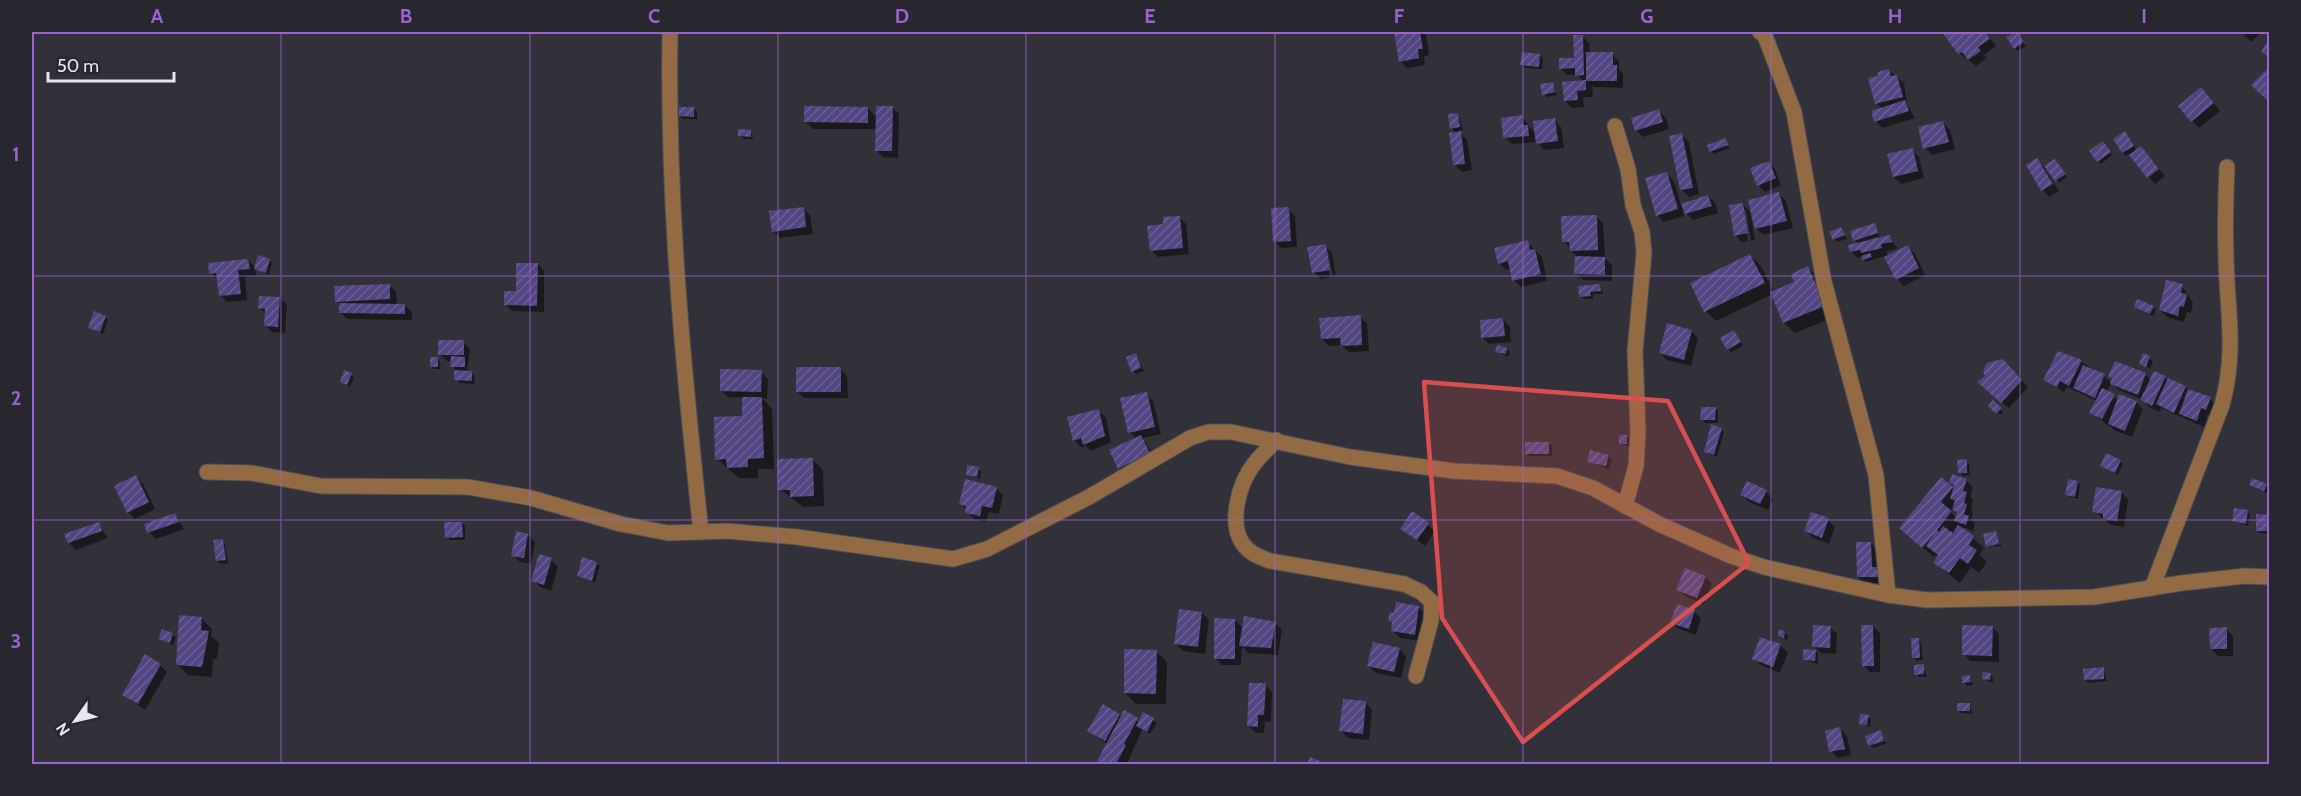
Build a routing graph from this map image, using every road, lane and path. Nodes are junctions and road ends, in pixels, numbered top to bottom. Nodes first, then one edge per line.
1 (670, 32) edge
2 (1760, 32) edge
3 (1616, 126) dead end
4 (2227, 167) dead end
5 (1276, 440) junction
6 (207, 472) dead end
7 (1625, 506) junction
8 (701, 532) junction
9 (2270, 577) edge
10 (2152, 588) junction
11 (1888, 595) junction
12 (1416, 676) dead end

1 - 8 street
2 - 11 street
3 - 7 street
4 - 10 street
5 - 7 street
5 - 8 street
5 - 12 street
6 - 8 street
7 - 11 street
9 - 10 street
10 - 11 street

